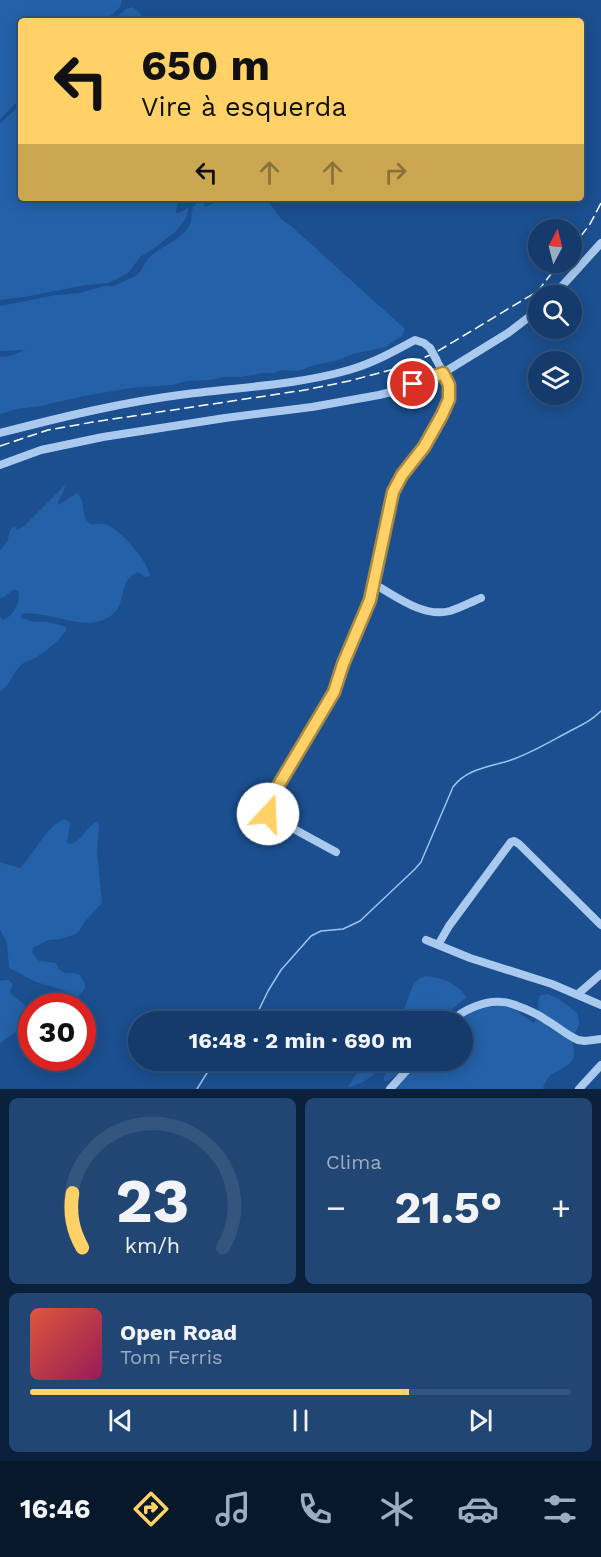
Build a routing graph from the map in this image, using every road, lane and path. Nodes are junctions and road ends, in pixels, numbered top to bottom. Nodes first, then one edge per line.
1 (601, 243) edge
2 (563, 285) edge
3 (528, 318) edge
4 (443, 373) junction
5 (0, 433) edge
6 (0, 465) edge
7 (374, 584) junction
8 (481, 598) dead end
9 (336, 852) dead end
10 (601, 925) edge
11 (426, 940) dead end
12 (438, 945) junction
13 (601, 974) edge
14 (578, 994) junction
15 (601, 1005) edge
16 (464, 1011) edge
17 (601, 1040) edge
18 (601, 1065) edge
19 (406, 1071) edge
20 (390, 1089) edge
21 (579, 1089) edge

1 - 2 street
3 - 4 street
4 - 5 street, bridge
4 - 6 street
4 - 7 street
7 - 8 street
7 - 9 street
10 - 12 street
11 - 12 street
12 - 14 street
13 - 14 street
14 - 15 street
16 - 17 street
18 - 21 street
19 - 20 street

